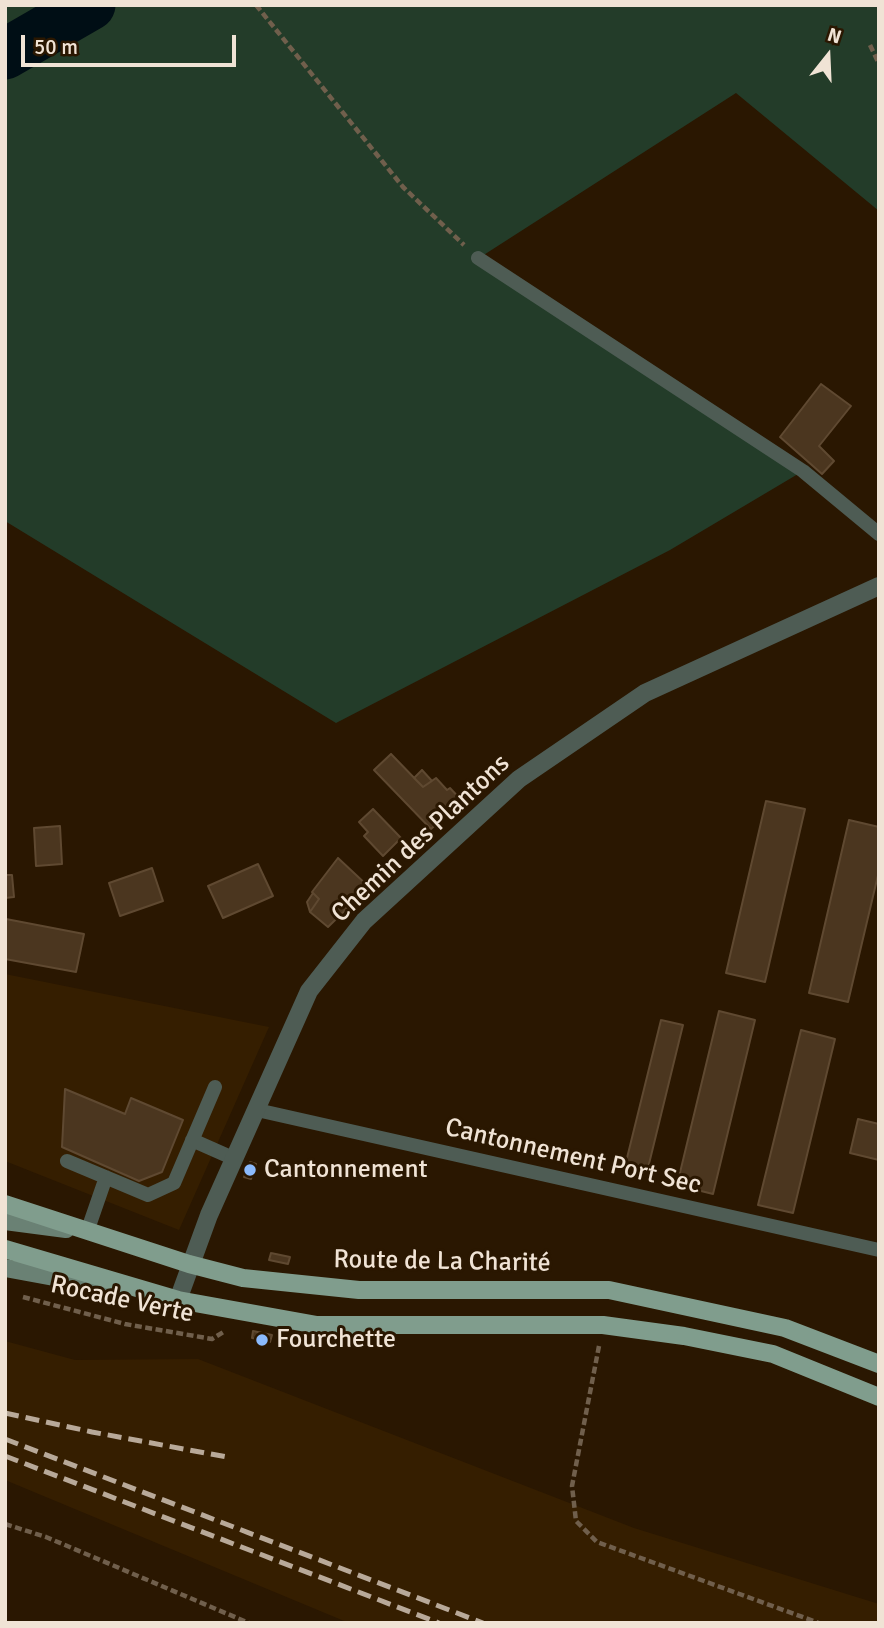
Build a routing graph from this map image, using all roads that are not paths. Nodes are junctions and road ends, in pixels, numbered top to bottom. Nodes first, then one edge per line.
1 (478, 258) road end
2 (879, 534) edge
3 (879, 586) edge
4 (215, 1087) dead end
5 (257, 1110) junction
6 (192, 1140) junction
7 (235, 1158) junction
8 (67, 1161) dead end
9 (106, 1177) junction
10 (5, 1204) edge
11 (5, 1221) edge
12 (87, 1232) junction
13 (5, 1249) edge
14 (879, 1250) edge
15 (189, 1264) junction
16 (5, 1268) edge
17 (178, 1300) junction
18 (879, 1364) edge
19 (879, 1397) edge

1 - 2 lane
3 - 5 street, Chemin des Plantons
4 - 6 lane
5 - 7 street, Chemin des Plantons
5 - 14 lane, Cantonnement Port Sec
6 - 7 lane
6 - 9 lane
7 - 15 street, Chemin des Plantons
8 - 9 lane
9 - 12 lane
10 - 12 main road, Route de La Charité
11 - 12 main road
12 - 15 main road, Route de La Charité
13 - 17 main road
15 - 17 street, Chemin des Plantons
15 - 18 main road, Route de La Charité
16 - 17 main road
17 - 19 main road

